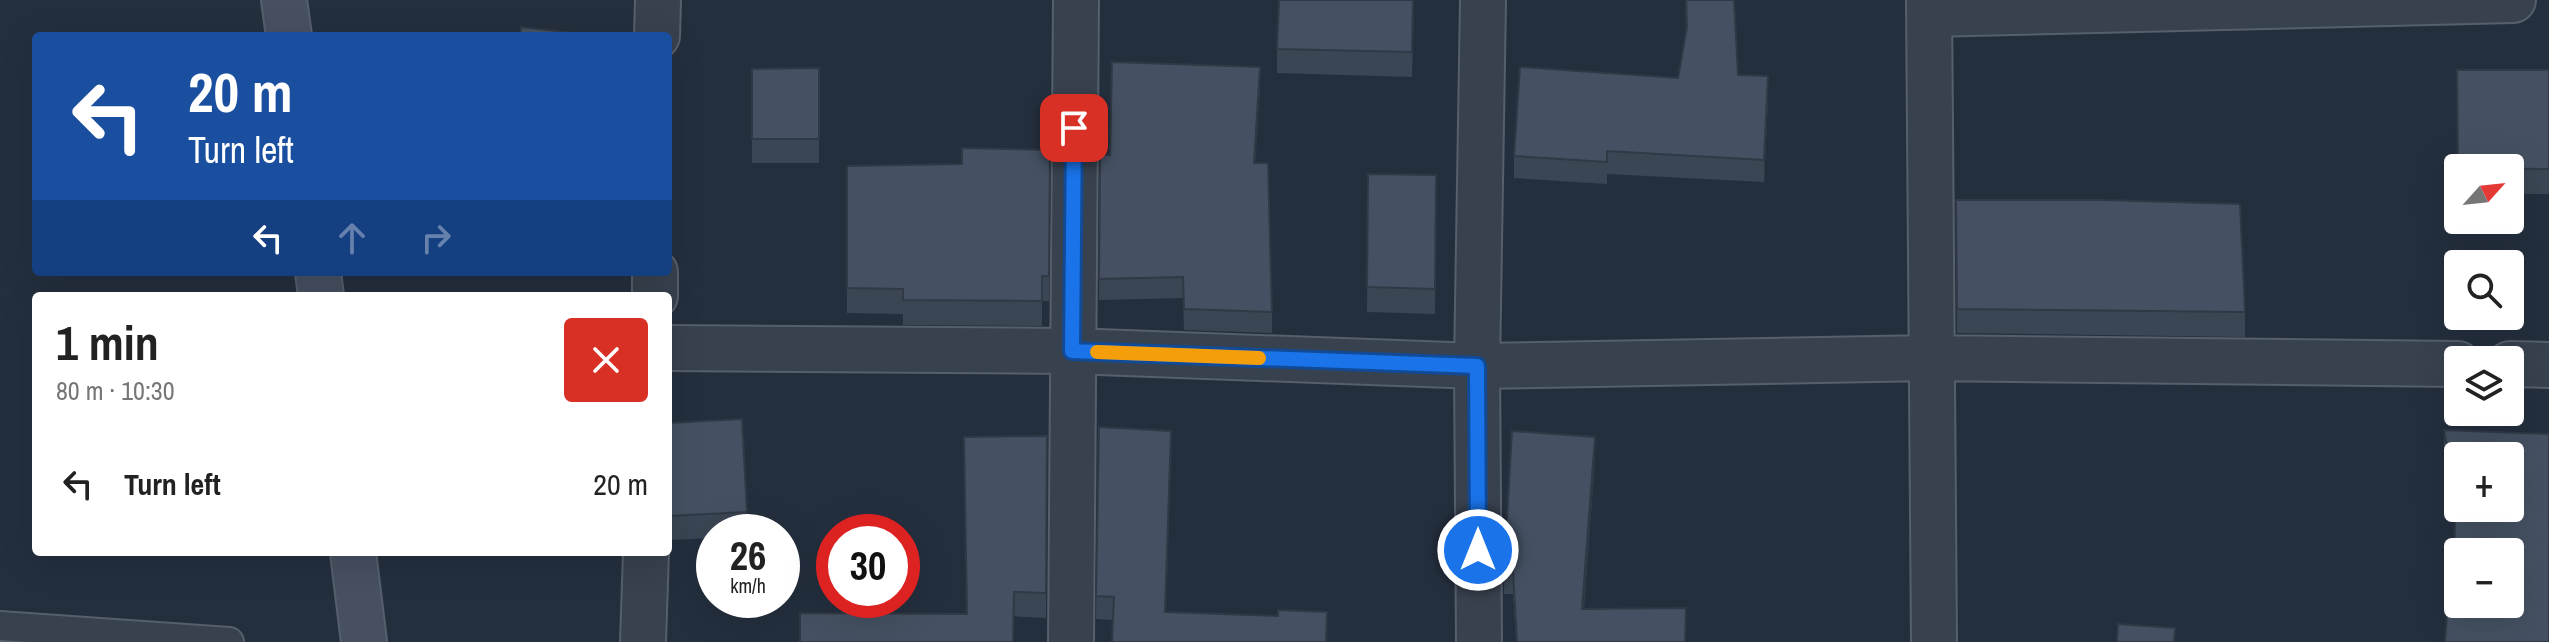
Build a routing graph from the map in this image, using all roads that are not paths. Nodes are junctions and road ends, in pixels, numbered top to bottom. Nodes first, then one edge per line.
1 (284, 0) edge
2 (658, 0) edge
3 (1076, 0) edge
4 (1483, 0) edge
5 (2513, 0) edge
6 (1929, 7) edge
7 (288, 32) edge
8 (657, 32) edge
9 (672, 348) edge
10 (1072, 351) junction
11 (1931, 358) junction
12 (2444, 364) edge
13 (2524, 364) edge
14 (2549, 365) edge
15 (1477, 366) junction
16 (353, 556) edge
17 (646, 556) edge
18 (0, 626) edge
19 (229, 642) edge
20 (364, 642) edge
21 (643, 642) edge
22 (1071, 642) edge
23 (1479, 642) edge
24 (1934, 642) edge

1 - 7 street
2 - 8 street
3 - 10 street
4 - 15 street
5 - 6 street
6 - 11 street
9 - 10 street
10 - 15 street
10 - 22 street
11 - 12 street
11 - 15 street
11 - 24 street
13 - 14 street
15 - 23 street
16 - 20 street
17 - 21 street
18 - 19 lane

